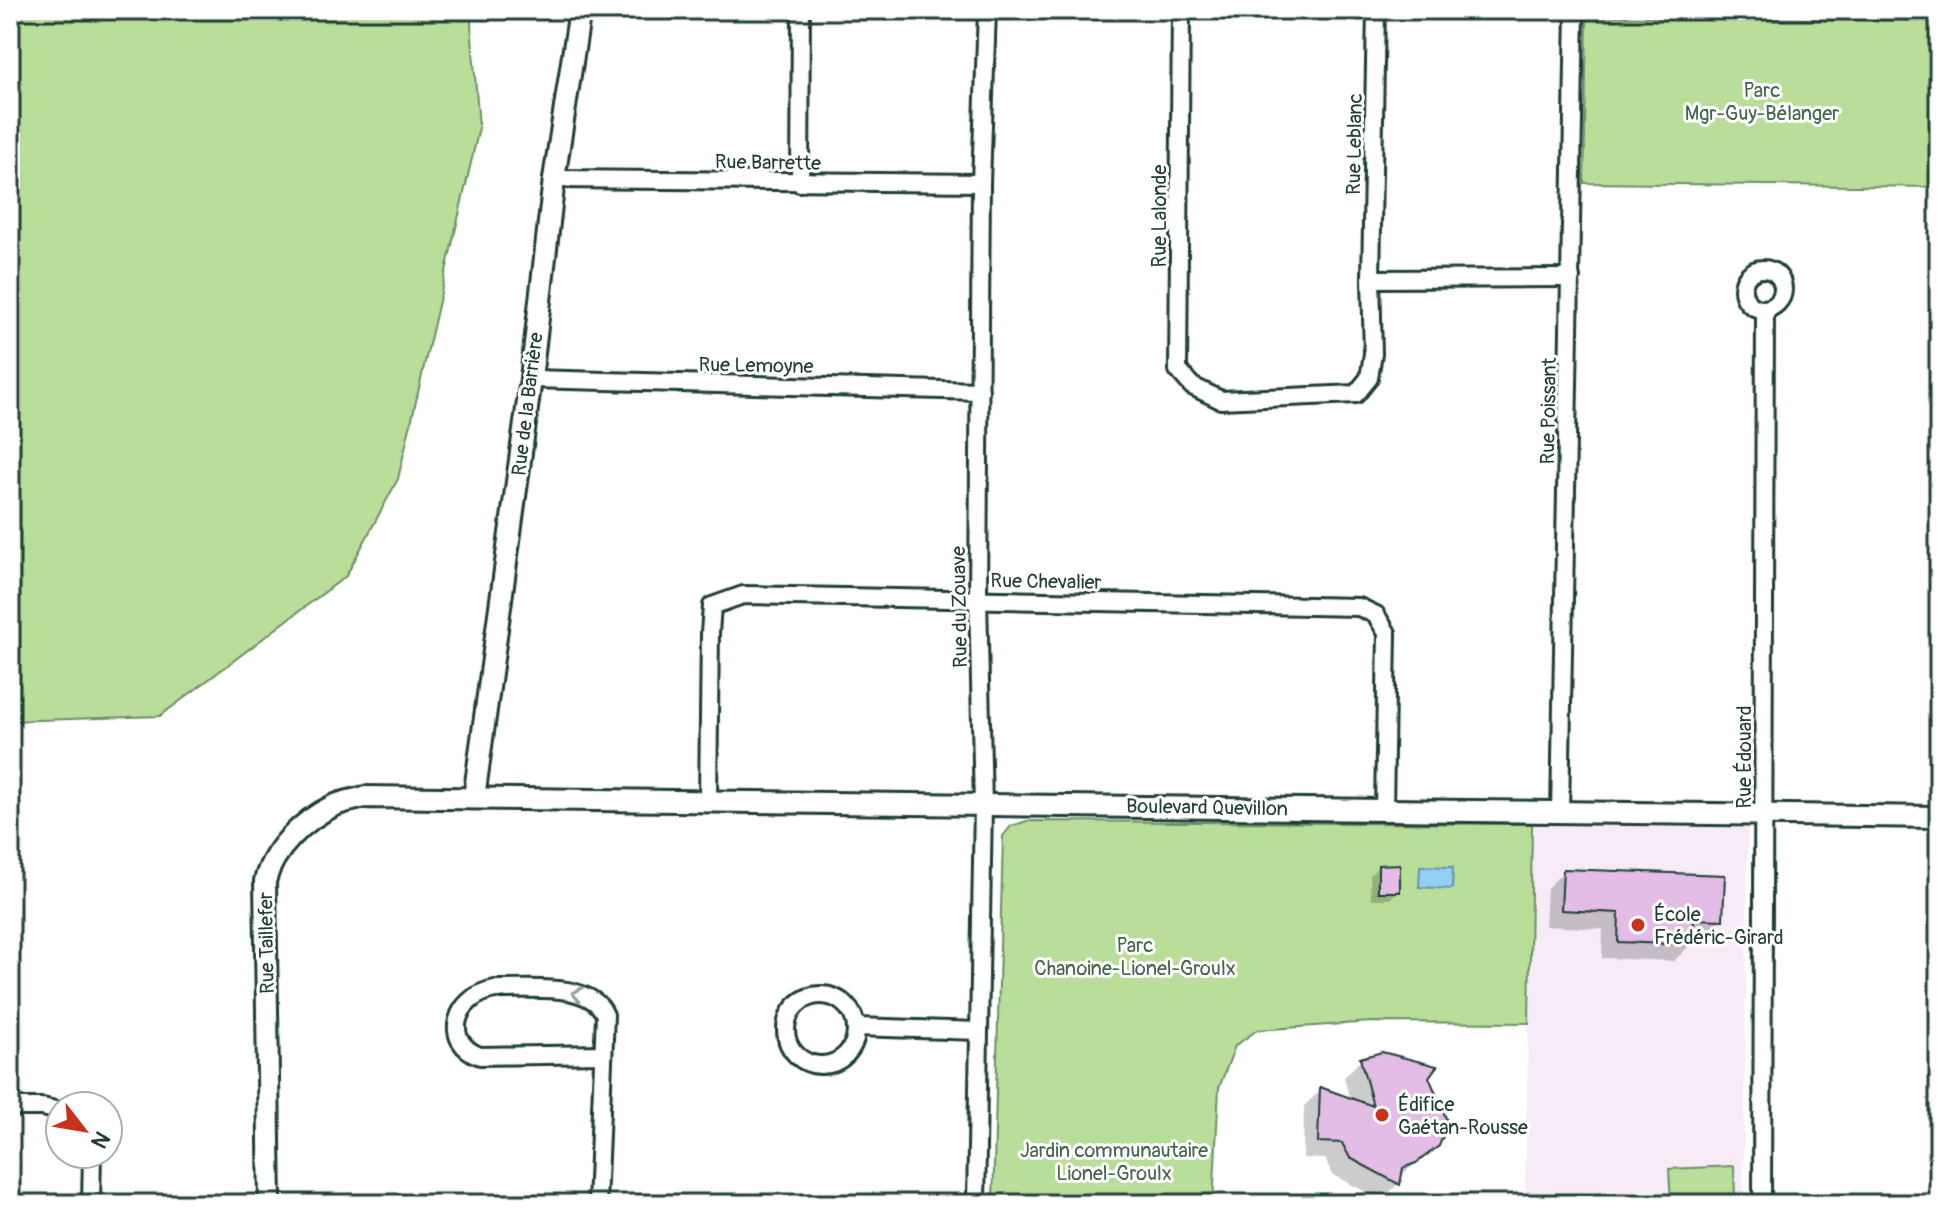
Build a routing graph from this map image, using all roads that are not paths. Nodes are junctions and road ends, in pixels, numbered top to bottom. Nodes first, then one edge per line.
1 (580, 10) edge
2 (801, 10) edge
3 (987, 10) edge
4 (1181, 10) edge
5 (1376, 10) edge
6 (1575, 10) edge
7 (554, 179) junction
8 (800, 183) junction
9 (981, 183) junction
10 (1571, 278) junction
11 (1371, 279) junction
12 (1765, 310) dead end
13 (531, 379) junction
14 (980, 391) junction
15 (1221, 400) joint
16 (978, 599) junction
17 (474, 798) junction
18 (708, 801) junction
19 (983, 805) junction
20 (1384, 810) junction
21 (1560, 812) junction
22 (1764, 814) junction
23 (1939, 817) edge
24 (856, 1027) junction
25 (979, 1031) junction
26 (603, 1054) junction
27 (10, 1107) edge
28 (44, 1107) edge
29 (92, 1170) edge
30 (91, 1204) edge
31 (270, 1204) edge
32 (597, 1204) edge
33 (976, 1204) edge
34 (1762, 1204) edge

1 - 7 street, Rue de la Barrière
2 - 8 street
3 - 9 street, Rue du Zouave
4 - 15 street, Rue Lalonde
5 - 11 street, Rue Leblanc
6 - 10 street, Rue Poissant
7 - 8 street, Rue Barrette
7 - 13 street, Rue de la Barrière
8 - 9 street, Rue Barrette
9 - 14 street, Rue du Zouave
10 - 11 street
10 - 21 street, Rue Poissant
11 - 15 street, Rue Leblanc
12 - 22 street, Rue Édouard
13 - 14 street, Rue Lemoyne
13 - 17 street, Rue de la Barrière
14 - 16 street, Rue du Zouave
16 - 18 street, Rue Chevalier
16 - 19 street, Rue du Zouave
16 - 20 street, Rue Chevalier
17 - 18 street, Boulevard Quevillon
17 - 31 street, Rue Taillefer
18 - 19 street, Boulevard Quevillon
19 - 20 street, Boulevard Quevillon
19 - 25 street, Rue du Zouave
20 - 21 street, Boulevard Quevillon
21 - 22 street, Boulevard Quevillon
22 - 23 street, Boulevard Quevillon
22 - 34 street, Rue Édouard
24 - 24 street
24 - 25 street
25 - 33 street, Rue du Zouave
26 -> 26 street
26 - 32 street
27 - 28 street
29 - 30 street

